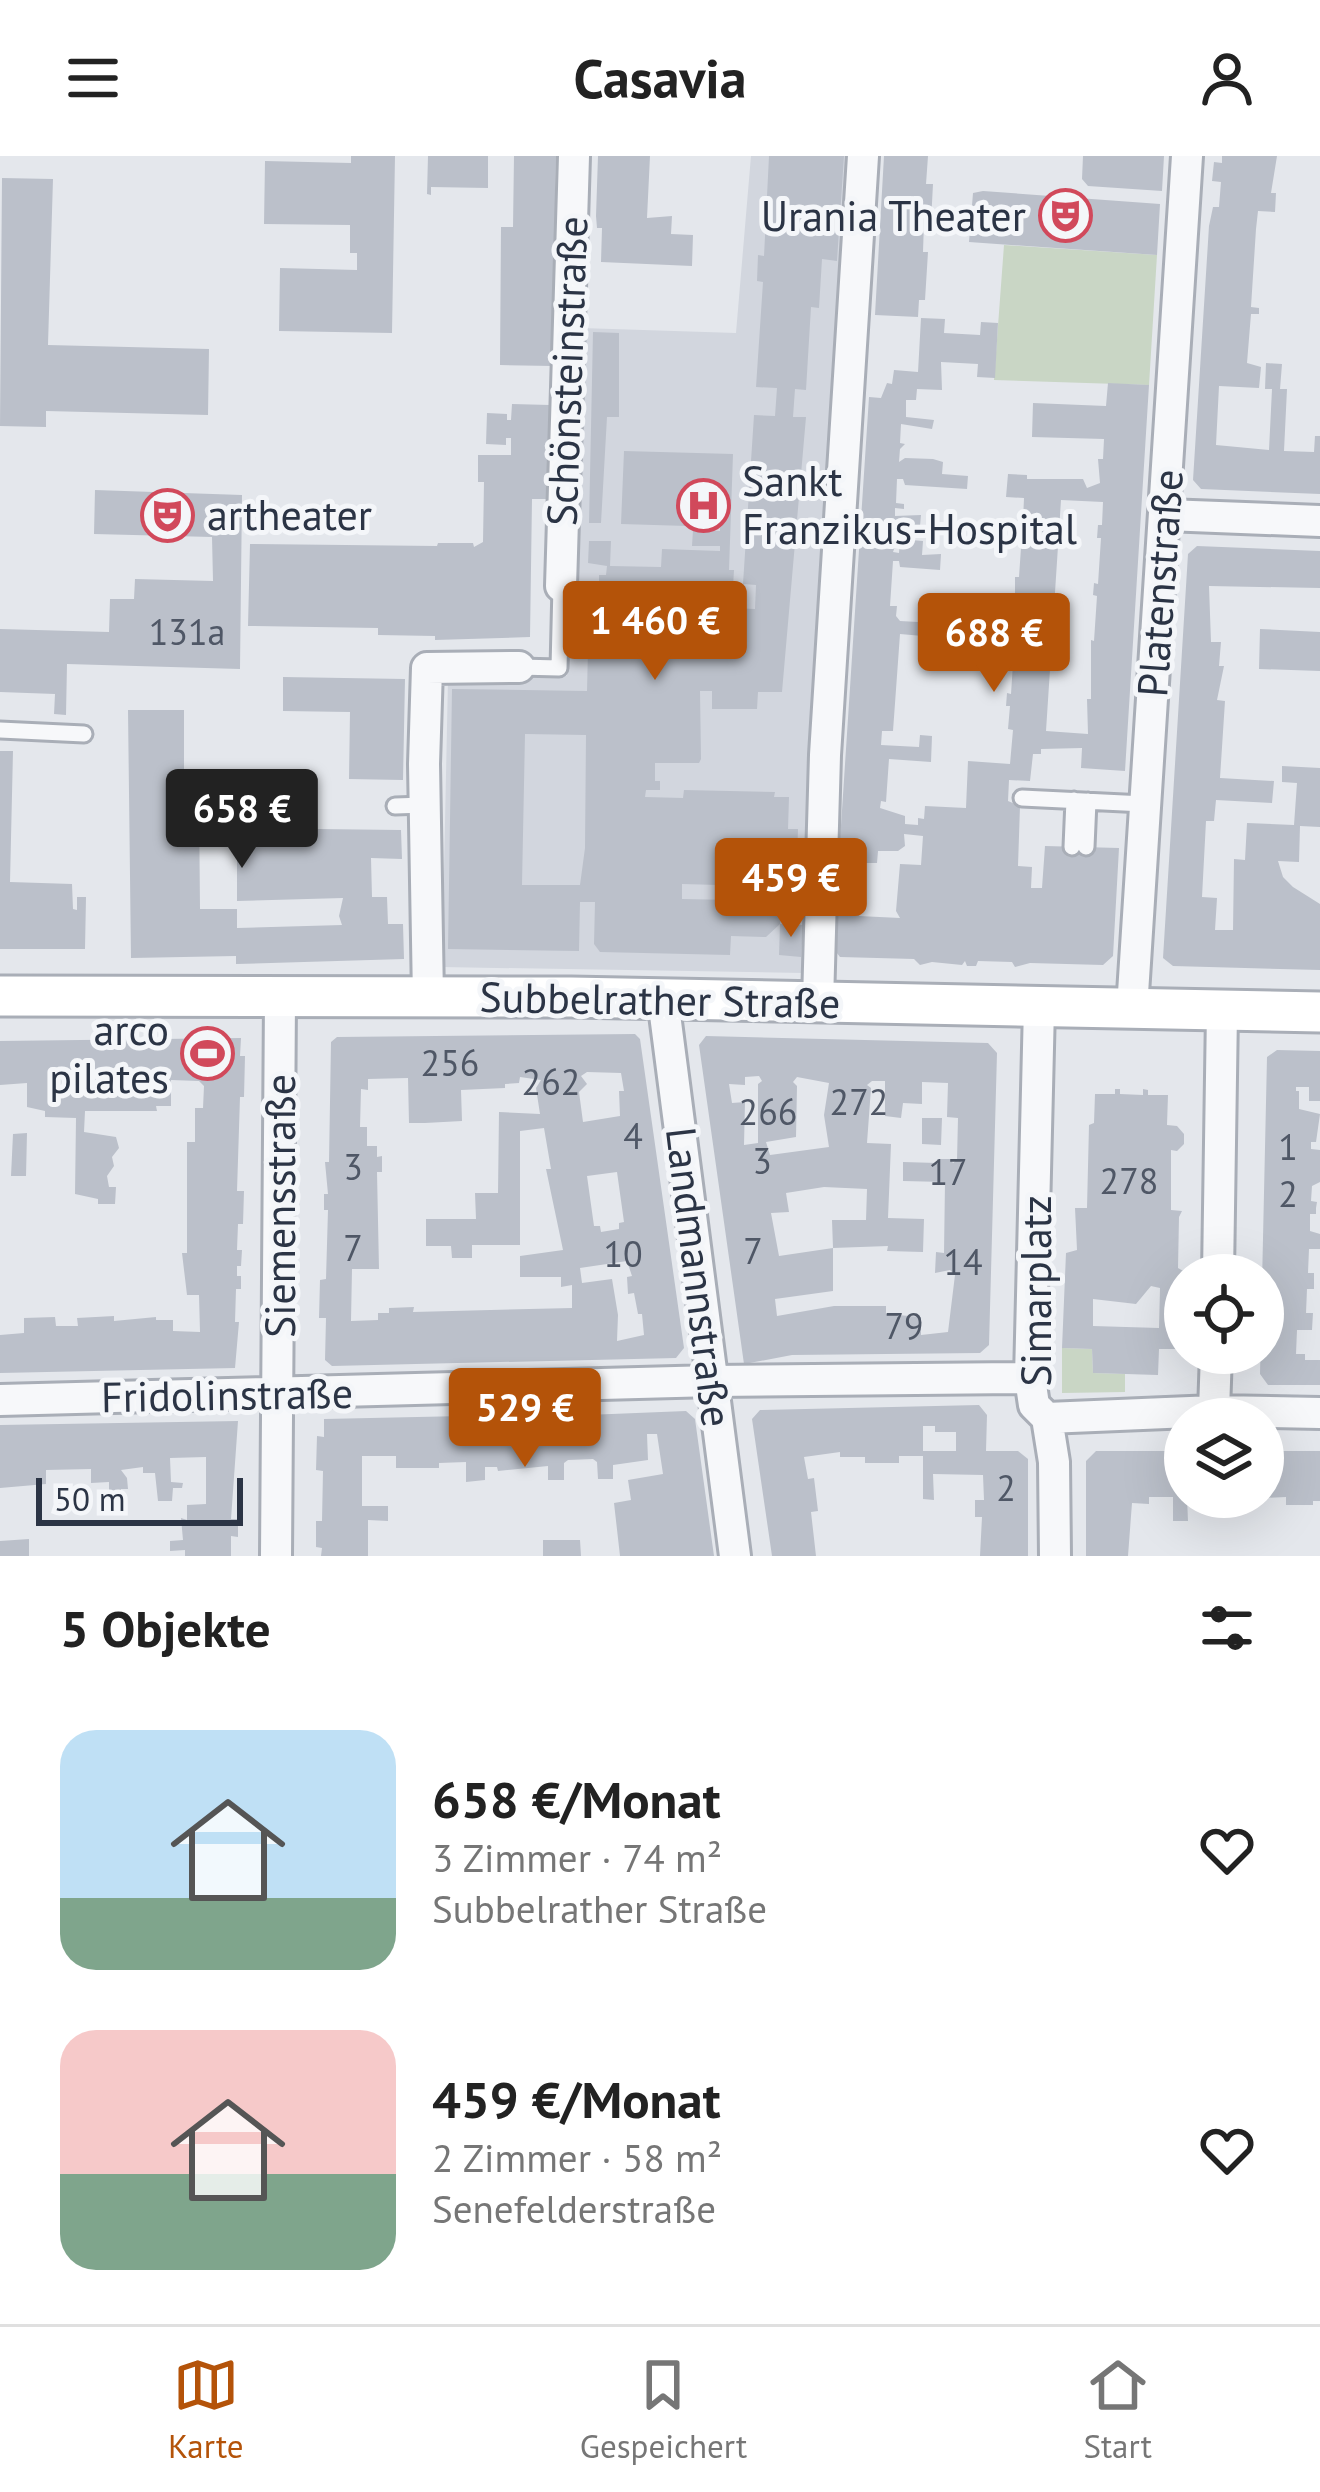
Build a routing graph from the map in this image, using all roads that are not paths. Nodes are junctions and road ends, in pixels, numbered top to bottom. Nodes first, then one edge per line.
1 (574, 156) edge
2 (863, 156) edge
3 (1186, 156) edge
4 (1166, 515) junction
5 (1320, 521) edge
6 (561, 586) joint
7 (519, 667) joint
8 (0, 730) edge
9 (84, 734) dead end
10 (1022, 798) dead end
11 (1082, 800) junction
12 (1144, 804) junction
13 (1079, 847) dead end
14 (0, 996) edge
15 (428, 998) junction
16 (663, 998) junction
17 (280, 999) junction
18 (818, 1002) junction
19 (1039, 1007) junction
20 (1132, 1009) junction
21 (1222, 1010) junction
22 (1320, 1012) edge
23 (1218, 1254) edge
24 (1030, 1378) junction
25 (713, 1381) junction
26 (279, 1395) junction
27 (0, 1400) edge
28 (1284, 1413) edge
29 (1320, 1413) edge
30 (1164, 1414) edge
31 (1047, 1418) junction
32 (276, 1556) edge
33 (735, 1556) edge
34 (1055, 1556) edge

1 - 6 street, Schönsteinstraße
2 - 18 street
3 - 4 street, Platenstraße
4 - 5 street
4 - 12 street, Platenstraße
6 - 7 lane
7 - 15 street
8 - 9 lane
10 - 11 lane
11 - 12 lane
11 - 13 lane
12 - 20 street, Platenstraße
14 - 17 main road, Subbelrather Straße
15 - 16 main road, Subbelrather Straße
15 - 17 main road, Subbelrather Straße
16 - 18 main road, Subbelrather Straße
16 - 25 street, Landmannstraße
17 - 26 street, Siemensstraße
18 - 19 main road, Subbelrather Straße
19 - 20 main road, Subbelrather Straße
19 - 24 street, Simarplatz
20 - 21 main road, Subbelrather Straße
21 - 22 main road, Subbelrather Straße
21 - 23 street
24 - 25 street, Fridolinstraße
24 - 31 street, Simarplatz
25 - 26 street, Fridolinstraße
25 - 33 street, Landmannstraße
26 - 27 street, Fridolinstraße
26 - 32 street, Siemensstraße
28 - 29 street, Simarplatz
30 - 31 street, Simarplatz
31 - 34 street

